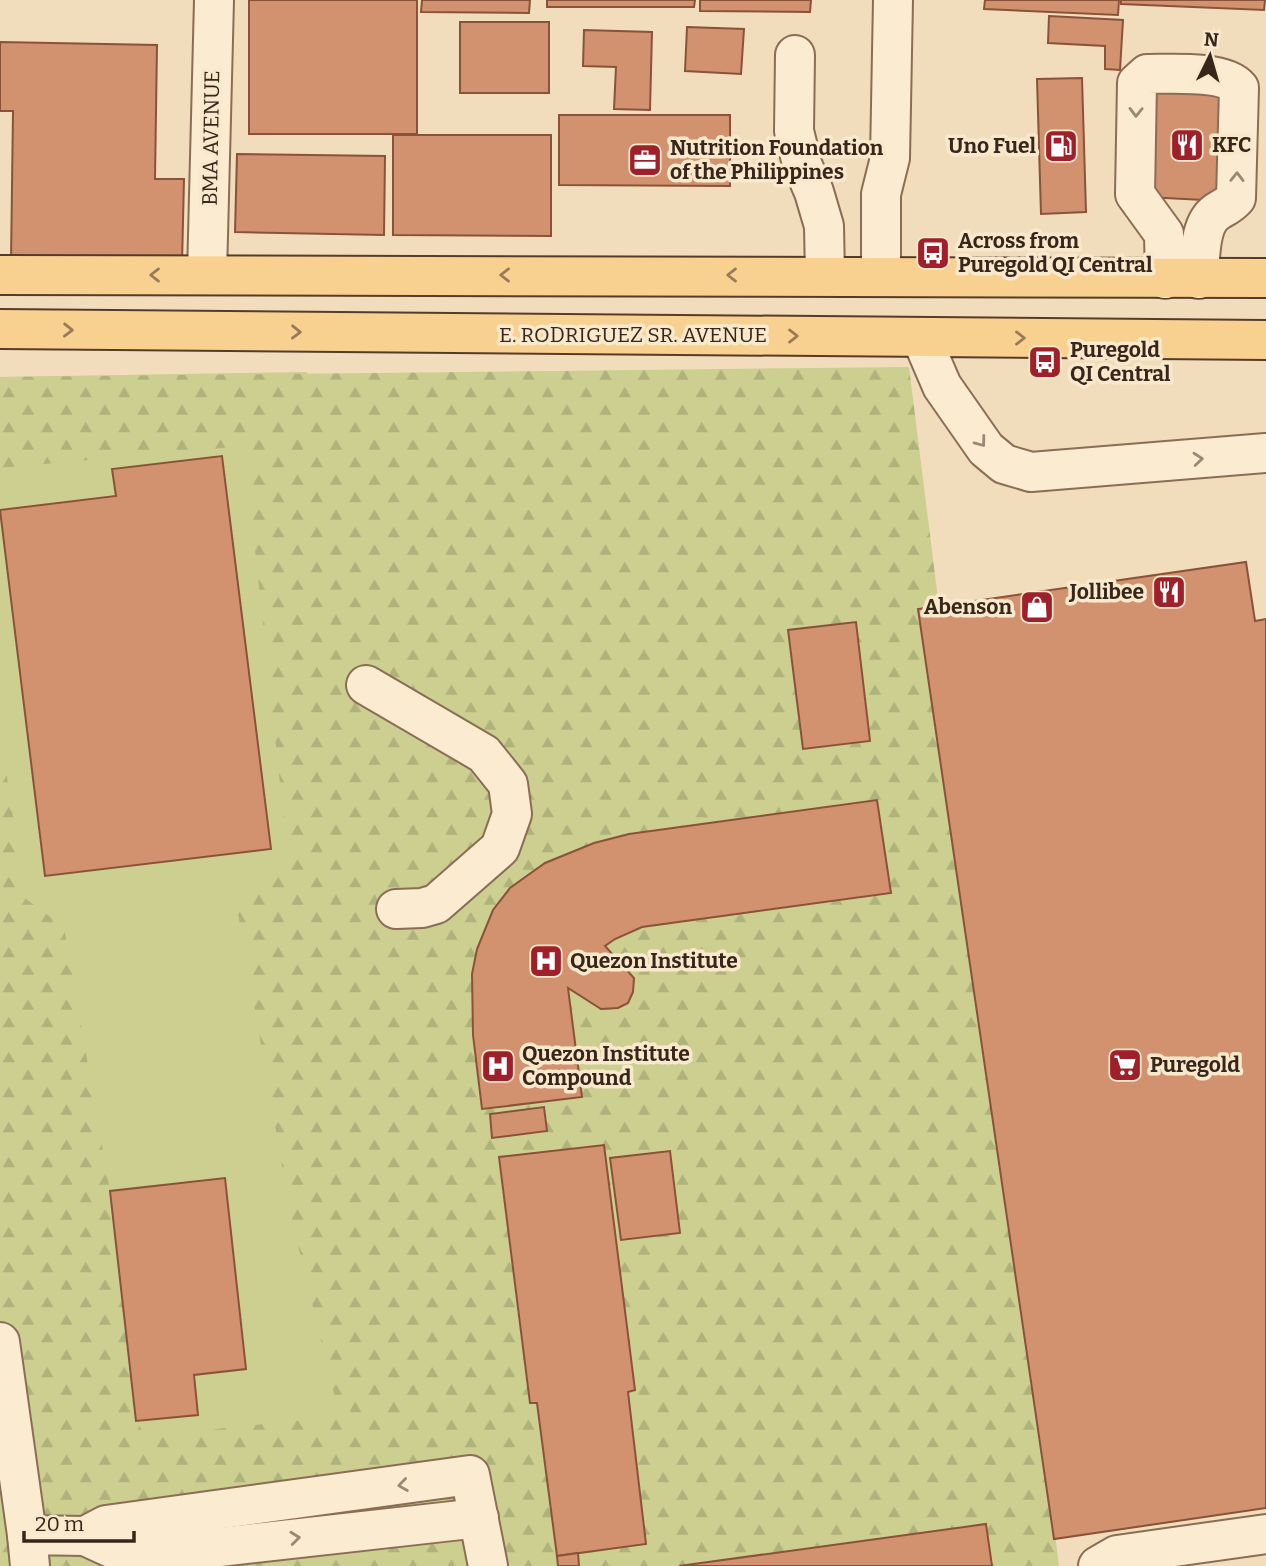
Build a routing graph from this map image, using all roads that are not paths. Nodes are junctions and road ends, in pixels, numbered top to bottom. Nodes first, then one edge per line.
1 (214, 0) edge
2 (893, 0) edge
3 (795, 55) dead end
4 (0, 275) edge
5 (207, 275) junction
6 (825, 275) junction
7 (881, 275) junction
8 (1266, 278) edge
9 (1182, 279) junction
10 (0, 329) edge
11 (921, 337) junction
12 (1266, 340) edge
13 (1266, 453) edge
14 (366, 685) dead end
15 (396, 909) dead end
16 (0, 1342) edge
17 (479, 1518) junction
18 (235, 1526) junction
19 (1266, 1534) edge
20 (29, 1551) edge
21 (488, 1566) edge
22 (1098, 1566) edge

1 - 5 street, BMA AVENUE
2 - 7 street
3 - 6 street
5 -> 4 main road
6 -> 5 main road
6 - 7 main road
7 - 9 main road
8 - 9 main road
9 -> 9 street
10 -> 11 main road, E. RODRIGUEZ SR. AVENUE
11 -> 12 main road, E. RODRIGUEZ SR. AVENUE
11 -> 13 street
14 - 15 street
16 - 20 street
18 -> 17 street
17 -> 18 street
17 - 21 street
18 - 20 street
19 - 22 street

